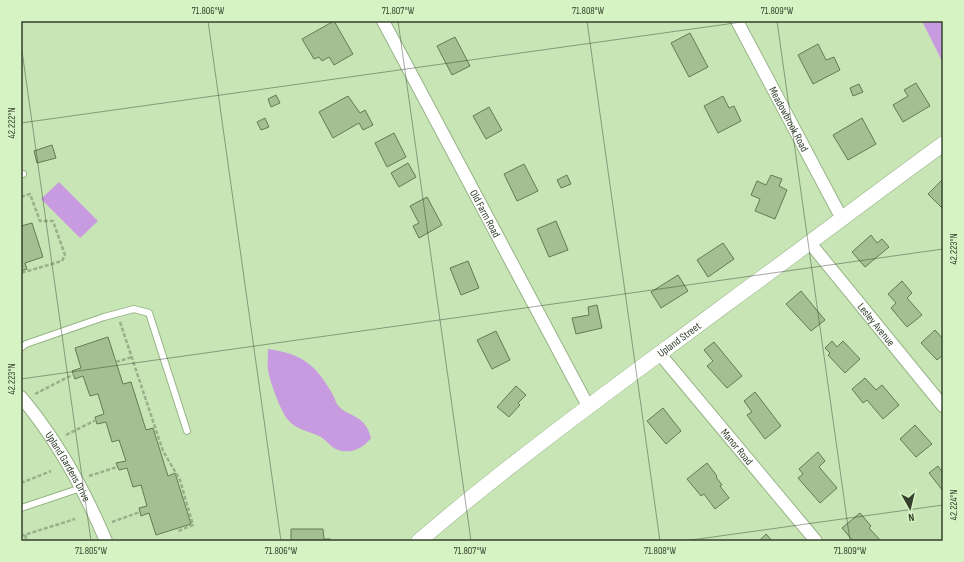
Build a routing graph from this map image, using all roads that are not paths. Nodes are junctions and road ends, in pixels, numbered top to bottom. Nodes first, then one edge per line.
1 (383, 21) edge
2 (737, 21) edge
3 (943, 144) edge
4 (841, 218) junction
5 (810, 243) junction
6 (21, 348) edge
7 (659, 353) junction
8 (21, 397) edge
9 (588, 406) junction
10 (943, 406) edge
11 (187, 431) dead end
12 (81, 488) junction
13 (21, 508) edge
14 (106, 541) edge
15 (419, 541) edge
16 (816, 541) edge

1 - 9 street, Old Farm Road
2 - 4 street, Meadowbrook Road
3 - 4 street, Upland Street
4 - 5 street, Upland Street
5 - 7 street, Upland Street
5 - 10 street, Lesley Avenue
6 - 11 lane
7 - 9 street, Upland Street
7 - 16 street, Manor Road
8 - 12 street, Upland Gardens Drive
9 - 15 street, Upland Street
12 - 13 lane
12 - 14 street, Upland Gardens Drive

